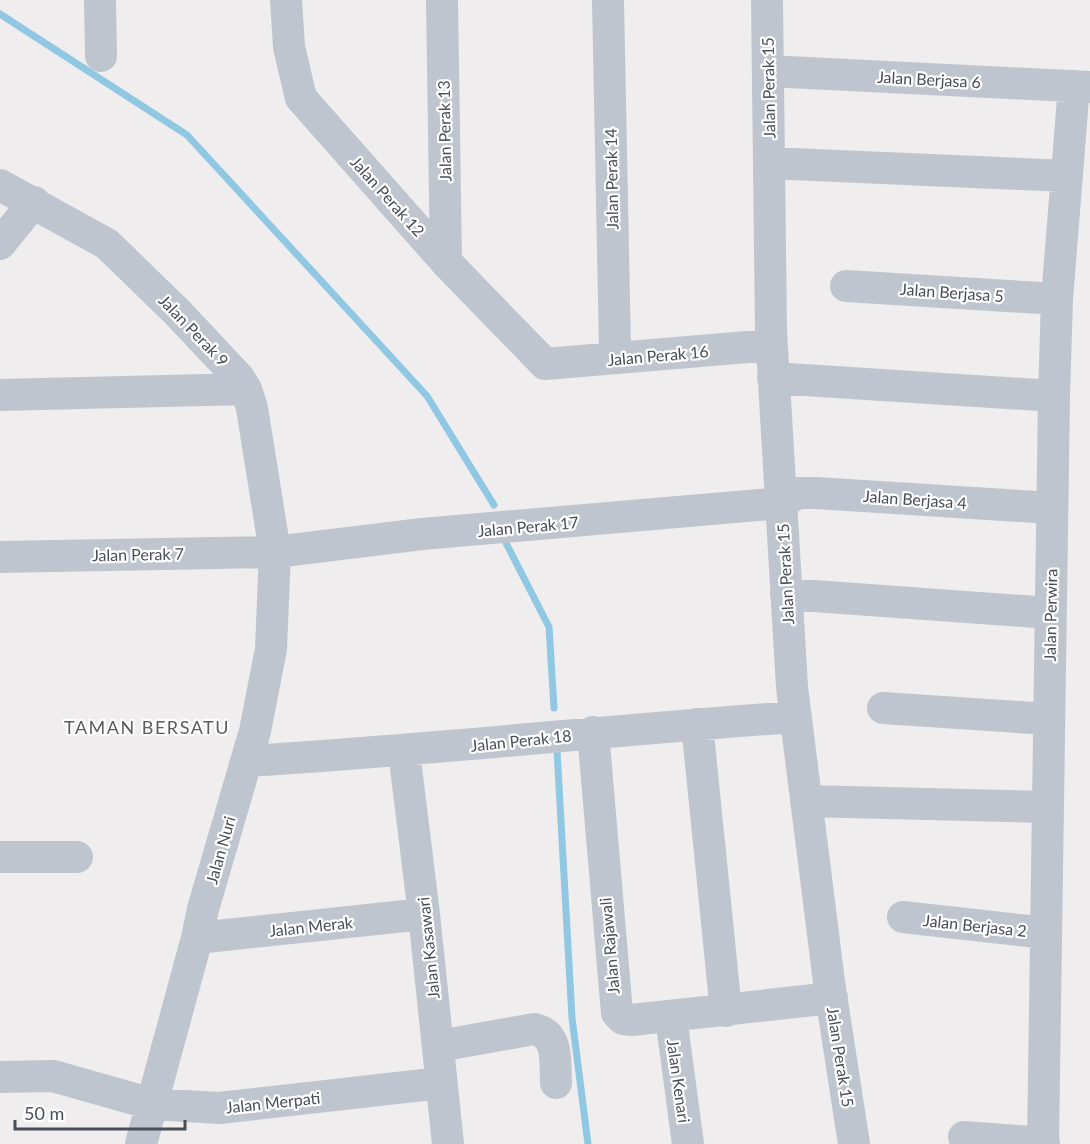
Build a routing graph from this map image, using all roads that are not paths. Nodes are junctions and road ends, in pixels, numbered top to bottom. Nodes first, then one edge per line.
1 (100, 0) edge
2 (286, 0) edge
3 (442, 0) edge
4 (608, 0) edge
5 (767, 0) edge
6 (102, 56) dead end
7 (768, 71) junction
8 (1082, 87) edge
9 (769, 163) junction
10 (1067, 176) junction
11 (0, 186) edge
12 (34, 202) junction
13 (0, 244) edge
14 (446, 262) junction
15 (846, 286) dead end
16 (1057, 299) junction
17 (771, 345) junction
18 (618, 358) junction
19 (545, 364) joint
20 (773, 378) junction
21 (246, 389) junction
22 (0, 394) edge
23 (1054, 396) junction
24 (781, 503) junction
25 (1051, 508) junction
26 (275, 552) junction
27 (0, 557) edge
28 (786, 594) junction
29 (1050, 613) junction
30 (883, 708) dead end
31 (795, 717) junction
32 (1048, 719) junction
33 (697, 724) junction
34 (593, 732) junction
35 (404, 752) junction
36 (247, 761) junction
37 (806, 801) junction
38 (1047, 807) junction
39 (0, 857) edge
40 (77, 857) dead end
41 (424, 914) junction
42 (903, 917) dead end
43 (1046, 933) junction
44 (197, 938) junction
45 (832, 998) junction
46 (726, 1011) junction
47 (671, 1017) junction
48 (439, 1046) junction
49 (0, 1077) edge
50 (441, 1083) junction
51 (556, 1083) dead end
52 (152, 1104) junction
53 (964, 1137) dead end
54 (1044, 1143) edge
55 (141, 1144) edge
56 (448, 1144) edge
57 (688, 1144) edge
58 (854, 1144) edge

1 - 6 street
2 - 14 street, Jalan Perak 12
3 - 14 street, Jalan Perak 13
4 - 18 street, Jalan Perak 14
5 - 7 street, Jalan Perak 15
7 - 8 street, Jalan Berjasa 6
7 - 9 street, Jalan Perak 15
8 - 10 street, Jalan Perwira
9 - 10 street
9 - 17 street, Jalan Perak 15
10 - 16 street, Jalan Perwira
11 - 12 street, Jalan Perak 9
12 - 13 street
12 - 21 street, Jalan Perak 9
14 - 19 street, Jalan Perak 12
15 - 16 street, Jalan Berjasa 5
16 - 23 street, Jalan Perwira
17 - 18 street, Jalan Perak 16
17 - 20 street, Jalan Perak 15
18 - 19 street, Jalan Perak 16
20 - 23 street
20 - 24 street, Jalan Perak 15
21 - 22 street
21 - 26 street, Jalan Perak 9
23 - 25 street, Jalan Perwira
24 - 25 street, Jalan Berjasa 4
24 - 26 street, Jalan Perak 17
24 - 28 street, Jalan Perak 15
25 - 29 street, Jalan Perwira
26 - 27 street, Jalan Perak 7
26 - 36 street, Jalan Nuri
28 - 29 street
28 - 31 street, Jalan Perak 15
29 - 32 street, Jalan Perwira
30 - 32 street
31 - 33 street, Jalan Perak 18
31 - 37 street, Jalan Perak 15
32 - 38 street, Jalan Perwira
33 - 34 street, Jalan Perak 18
33 - 46 street
34 - 35 street, Jalan Perak 18
34 - 47 street, Jalan Rajawali
35 - 36 street, Jalan Perak 18
35 - 41 street, Jalan Kasawari
36 - 44 street, Jalan Nuri
37 - 38 street
37 - 45 street, Jalan Perak 15
38 - 43 street, Jalan Perwira
39 - 40 street
41 - 44 street, Jalan Merak
41 - 48 street, Jalan Kasawari
42 - 43 street, Jalan Berjasa 2
43 - 54 street, Jalan Perwira
44 - 52 street, Jalan Nuri
45 - 46 street, Jalan Rajawali
45 - 58 street, Jalan Perak 15
46 - 47 street, Jalan Rajawali
47 - 57 street, Jalan Kenari
48 - 50 street, Jalan Kasawari
48 - 51 street
49 - 52 street, Jalan Merpati
50 - 52 street, Jalan Merpati
50 - 56 street, Jalan Kasawari
52 - 55 street, Jalan Nuri
53 - 54 street

